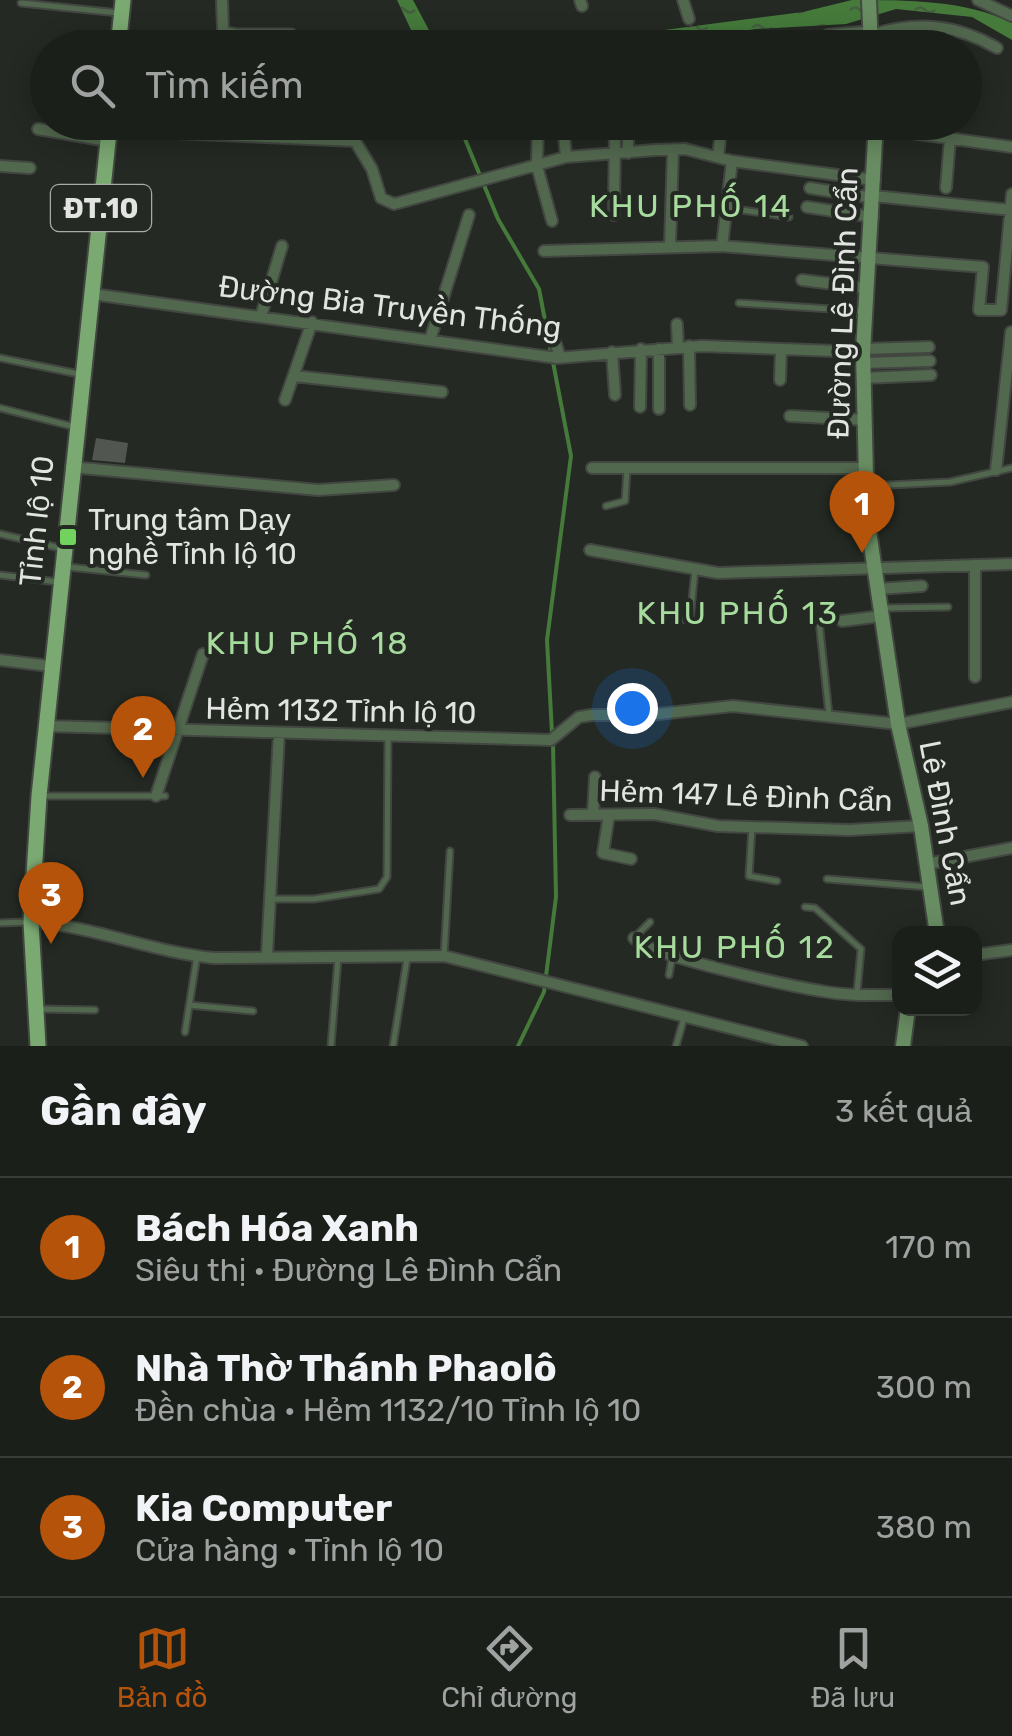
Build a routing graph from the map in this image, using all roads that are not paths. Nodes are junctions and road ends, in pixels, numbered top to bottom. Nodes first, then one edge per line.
1 (222, 0) edge
2 (684, 0) edge
3 (869, 0) edge
4 (978, 0) edge
5 (21, 3) dead end
6 (122, 7) edge
7 (1012, 16) edge
8 (689, 19) dead end
9 (223, 30) edge
10 (871, 30) edge
11 (896, 30) edge
12 (954, 30) edge
13 (982, 40) edge
14 (997, 48) dead end
15 (107, 140) edge
16 (310, 140) edge
17 (538, 140) edge
18 (564, 140) edge
19 (620, 140) edge
20 (625, 140) edge
21 (720, 140) edge
22 (876, 140) edge
23 (944, 140) edge
24 (959, 140) edge
25 (1012, 147) edge
26 (672, 150) junction
27 (623, 154) junction
28 (718, 157) junction
29 (566, 158) junction
30 (732, 160) junction
31 (0, 166) edge
32 (537, 166) junction
33 (30, 168) dead end
34 (875, 180) junction
35 (810, 188) dead end
36 (946, 188) dead end
37 (1012, 194) edge
38 (874, 197) junction
39 (807, 207) dead end
40 (726, 208) junction
41 (1010, 210) edge
42 (469, 215) dead end
43 (614, 215) dead end
44 (790, 217) dead end
45 (872, 217) junction
46 (552, 221) dead end
47 (282, 246) dead end
48 (670, 246) junction
49 (722, 246) junction
50 (544, 251) dead end
51 (869, 257) junction
52 (802, 280) dead end
53 (866, 288) junction
54 (92, 294) junction
55 (739, 303) dead end
56 (865, 312) junction
57 (1006, 312) edge
58 (261, 316) junction
59 (312, 322) junction
60 (677, 324) dead end
61 (551, 329) dead end
62 (1011, 332) edge
63 (430, 340) junction
64 (684, 347) junction
65 (929, 347) dead end
66 (660, 348) junction
67 (780, 349) junction
68 (641, 350) junction
69 (612, 352) junction
70 (0, 358) edge
71 (559, 358) junction
72 (863, 360) junction
73 (930, 361) dead end
74 (82, 374) junction
75 (931, 375) dead end
76 (294, 376) junction
77 (780, 380) dead end
78 (442, 392) dead end
79 (614, 395) dead end
80 (285, 400) dead end
81 (690, 405) dead end
82 (640, 407) dead end
83 (0, 408) edge
84 (659, 409) dead end
85 (790, 416) dead end
86 (865, 420) junction
87 (75, 426) junction
88 (627, 466) junction
89 (70, 467) junction
90 (592, 468) dead end
91 (866, 468) junction
92 (1012, 468) edge
93 (996, 470) junction
94 (394, 485) dead end
95 (866, 486) junction
96 (606, 506) dead end
97 (0, 534) edge
98 (62, 548) junction
99 (590, 550) dead end
100 (1012, 564) edge
101 (975, 566) junction
102 (695, 570) junction
103 (875, 570) junction
104 (59, 574) junction
105 (0, 575) edge
106 (146, 575) dead end
107 (922, 586) dead end
108 (878, 589) junction
109 (948, 608) dead end
110 (882, 612) junction
111 (679, 619) dead end
112 (818, 620) dead end
113 (842, 620) dead end
114 (203, 654) dead end
115 (0, 660) edge
116 (50, 666) junction
117 (975, 677) dead end
118 (1012, 702) edge
119 (829, 715) junction
120 (898, 724) junction
121 (45, 726) junction
122 (175, 732) junction
123 (279, 734) junction
124 (388, 736) junction
125 (595, 776) dead end
126 (39, 796) junction
127 (160, 796) joint
128 (609, 814) junction
129 (570, 815) dead end
130 (593, 815) junction
131 (752, 826) junction
132 (921, 826) junction
133 (1012, 848) edge
134 (450, 851) dead end
135 (631, 859) dead end
136 (927, 864) junction
137 (827, 880) dead end
138 (777, 881) dead end
139 (931, 887) junction
140 (270, 899) junction
141 (805, 906) dead end
142 (31, 922) junction
143 (650, 922) dead end
144 (0, 923) edge
145 (936, 926) edge
146 (634, 938) joint
147 (1012, 950) edge
148 (267, 954) junction
149 (982, 954) edge
150 (338, 955) junction
151 (672, 955) junction
152 (197, 956) junction
153 (407, 956) junction
154 (444, 956) junction
155 (669, 975) dead end
156 (857, 995) junction
157 (892, 995) edge
158 (189, 1005) junction
159 (36, 1010) junction
160 (95, 1010) dead end
161 (253, 1011) dead end
162 (907, 1016) edge
163 (684, 1018) junction
164 (184, 1032) dead end
165 (38, 1046) edge
166 (332, 1046) edge
167 (393, 1046) edge
168 (676, 1046) edge
169 (802, 1046) edge
170 (903, 1046) edge

1 - 9 street
2 - 8 street
3 - 10 street
4 - 7 street
5 - 6 lane
11 - 12 street
13 - 14 street
15 - 54 main road, Tỉnh lộ 10 / ĐT.10
16 - 32 street
17 - 32 street
18 - 29 street
19 - 27 street
20 - 27 street
21 - 28 street
22 - 34 street, Đường Lê Đình Cẩn
23 - 36 street
24 - 25 street
26 - 27 street
26 - 28 street
26 - 48 street
27 - 29 street
27 - 43 street
28 - 30 street
29 - 32 street
30 - 34 street
30 - 40 street
31 - 33 street
32 - 46 street
34 - 38 street, Đường Lê Đình Cẩn
35 - 38 street
37 - 41 street
38 - 41 street
38 - 45 street, Đường Lê Đình Cẩn
39 - 45 street
40 - 44 lane
40 - 49 street
41 - 57 street
42 - 63 street
45 - 51 street, Đường Lê Đình Cẩn
47 - 58 street
48 - 49 street
48 - 50 street
49 - 51 street
51 - 53 street, Đường Lê Đình Cẩn
51 - 57 street
52 - 53 street
53 - 56 street, Đường Lê Đình Cẩn
54 - 58 street, Đường Bia Truyền Thống
54 - 74 main road, Tỉnh lộ 10 / ĐT.10
55 - 56 lane
56 - 72 street, Đường Lê Đình Cẩn
58 - 59 street, Đường Bia Truyền Thống
59 - 63 street, Đường Bia Truyền Thống
59 - 76 street
60 - 64 street
61 - 71 street
62 - 93 street
63 - 71 street, Đường Bia Truyền Thống
64 - 66 street, Đường Bia Truyền Thống
64 - 67 street, Đường Bia Truyền Thống
64 - 81 street
65 - 72 street
66 - 68 street, Đường Bia Truyền Thống
66 - 84 street
67 - 72 street, Đường Bia Truyền Thống
67 - 77 street
68 - 69 street, Đường Bia Truyền Thống
68 - 82 street
69 - 71 street, Đường Bia Truyền Thống
69 - 79 street
70 - 74 lane
72 - 73 street
72 - 75 street
72 - 86 street, Đường Lê Đình Cẩn
74 - 87 main road, Tỉnh lộ 10 / ĐT.10
76 - 78 street
76 - 80 street
83 - 87 lane
85 - 86 street
86 - 91 street, Đường Lê Đình Cẩn
87 - 89 main road, Tỉnh lộ 10 / ĐT.10
88 - 90 street
88 - 91 street
88 - 96 lane
89 - 94 street
89 - 98 main road, Tỉnh lộ 10 / ĐT.10
91 - 95 street, Đường Lê Đình Cẩn
92 - 93 lane
93 - 95 lane
95 - 103 street, Đường Lê Đình Cẩn
97 - 98 lane
98 - 104 main road, Tỉnh lộ 10 / ĐT.10
99 - 102 street
100 - 101 street
101 - 103 street
101 - 117 street
102 - 103 street
102 - 111 lane
103 - 108 street, Đường Lê Đình Cẩn
104 - 105 lane
104 - 106 lane
104 - 116 main road, Tỉnh lộ 10 / ĐT.10
107 - 108 street
108 - 110 street, Đường Lê Đình Cẩn
109 - 110 lane
110 - 113 street
110 - 120 street, Đường Lê Đình Cẩn
112 - 119 lane
114 - 122 street
115 - 116 street
116 - 121 main road, Tỉnh lộ 10 / ĐT.10
118 - 120 street
119 - 120 street
119 - 124 street, Hẻm 1132 Tỉnh lộ 10
120 - 132 street, Lê Đình Cẩn
121 - 122 street, Hẻm 1132 Tỉnh lộ 10
121 - 126 main road, Tỉnh lộ 10 / ĐT.10
122 - 123 street, Hẻm 1132 Tỉnh lộ 10
122 - 127 street
123 - 124 street, Hẻm 1132 Tỉnh lộ 10
123 - 140 street
124 - 140 lane
125 - 130 street
126 - 127 lane
126 - 142 main road, Tỉnh lộ 10 / ĐT.10
128 - 130 street, Hẻm 147 Lê Đình Cẩn
128 - 131 street, Hẻm 147 Lê Đình Cẩn
128 - 135 street
129 - 130 street, Hẻm 147 Lê Đình Cẩn
131 - 132 street, Hẻm 147 Lê Đình Cẩn
131 - 138 lane
132 - 136 street, Lê Đình Cẩn
133 - 136 street
134 - 154 lane
136 - 139 street, Lê Đình Cẩn
137 - 139 lane
139 - 145 street, Lê Đình Cẩn
140 - 148 street
141 - 156 lane
142 - 144 lane
142 - 152 street
142 - 159 main road, Tỉnh lộ 10 / ĐT.10
143 - 146 lane
146 - 151 street
147 - 149 street
148 - 150 street
148 - 152 street
150 - 153 street
150 - 166 lane
151 - 155 lane
151 - 156 street
152 - 158 lane
153 - 154 street
153 - 167 lane
154 - 163 street
156 - 157 street
158 - 161 lane
158 - 164 lane
159 - 160 lane
159 - 165 main road, Tỉnh lộ 10 / ĐT.10
162 - 170 street
163 - 168 lane
163 - 169 street

